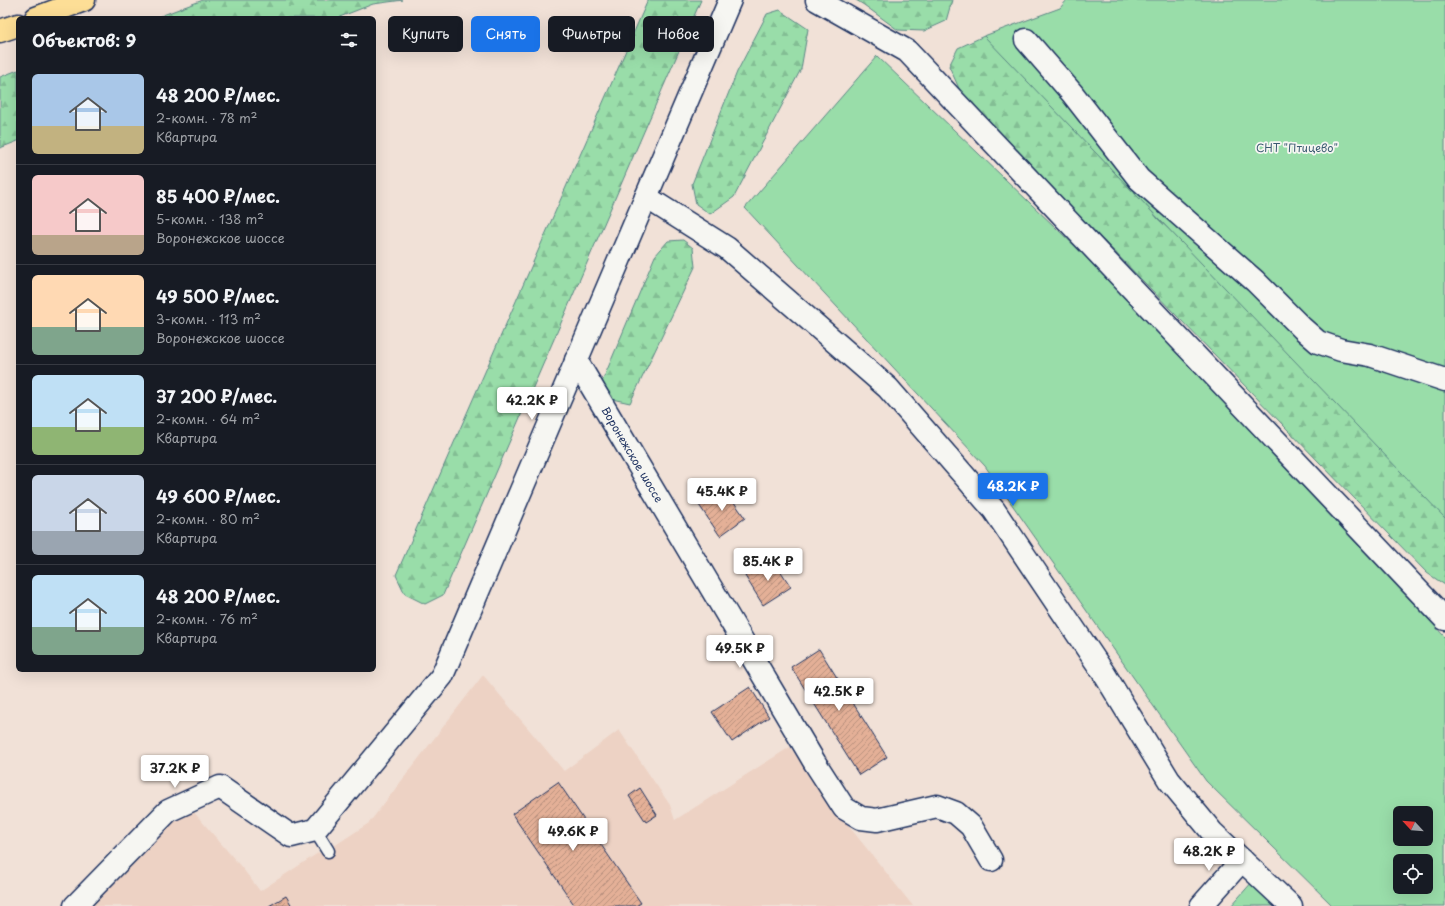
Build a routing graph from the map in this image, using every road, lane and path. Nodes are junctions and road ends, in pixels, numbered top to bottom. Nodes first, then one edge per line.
1 (84, 0) edge
2 (730, 0) edge
3 (817, 0) edge
4 (41, 16) edge
5 (16, 26) edge
6 (0, 31) edge
7 (1026, 40) dead end
8 (646, 197) junction
9 (576, 360) junction
10 (1445, 380) edge
11 (1422, 594) junction
12 (1445, 598) edge
13 (1445, 619) edge
14 (315, 830) junction
15 (328, 850) dead end
16 (991, 860) dead end
17 (1242, 860) junction
18 (75, 906) edge
19 (1201, 906) edge
20 (1291, 906) edge

1 - 4 main road
2 - 8 street
3 - 11 street
5 - 6 main road
7 - 10 street
8 - 9 street
8 - 17 street
9 - 14 street
9 - 16 street, Воронежское шоссе
11 - 12 street
11 - 13 street
14 - 15 lane
14 - 18 street
17 - 19 street
17 - 20 street

